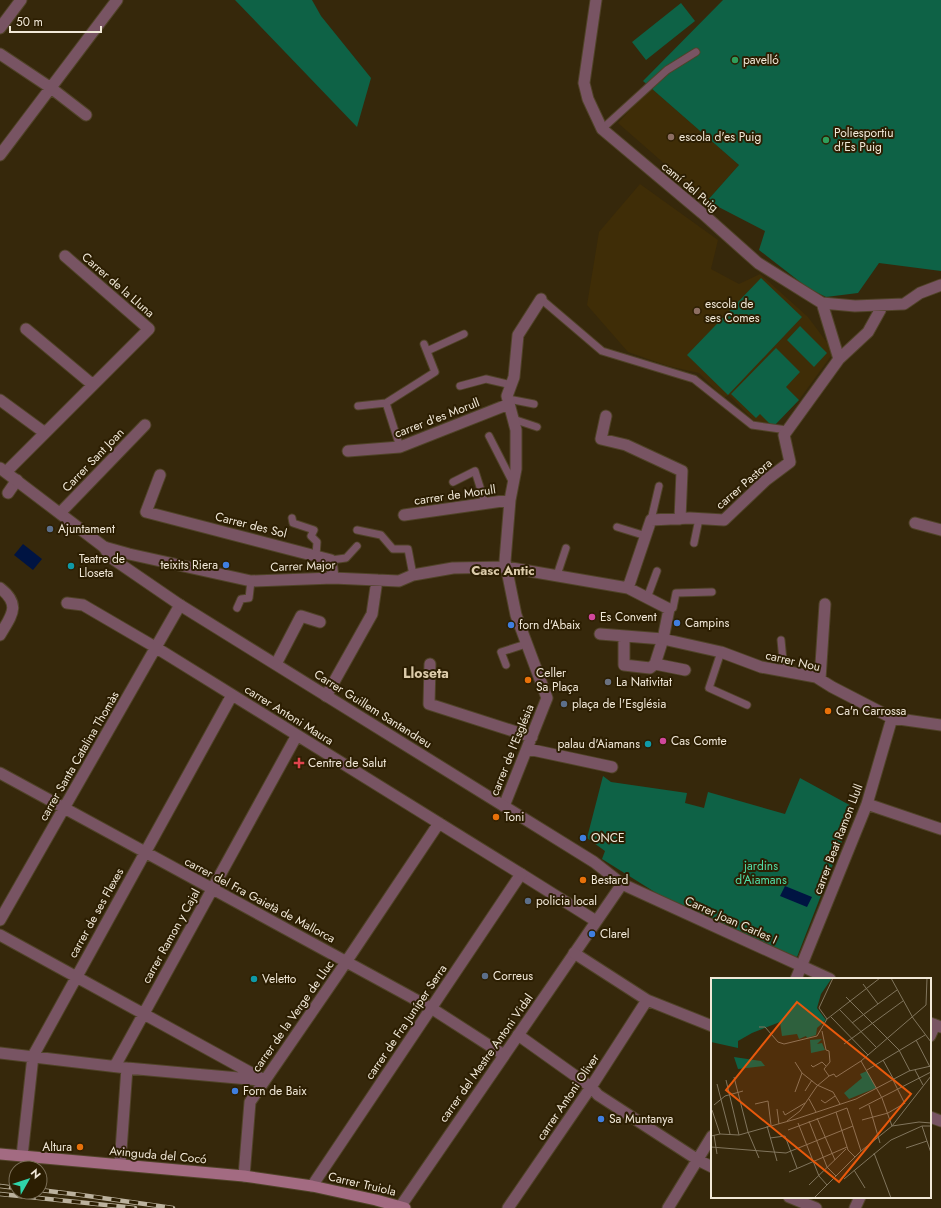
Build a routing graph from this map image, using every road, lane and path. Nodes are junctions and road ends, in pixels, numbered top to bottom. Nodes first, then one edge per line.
1 (21, 0) edge
2 (117, 0) edge
3 (596, 0) edge
4 (0, 28) edge
5 (696, 52) dead end
6 (0, 54) edge
7 (51, 88) junction
8 (86, 115) dead end
9 (602, 129) junction
10 (0, 155) edge
11 (65, 256) dead end
12 (941, 285) edge
13 (540, 298) joint
14 (822, 303) junction
15 (883, 305) junction
16 (26, 329) dead end
17 (464, 334) dead end
18 (839, 359) junction
19 (512, 384) junction
20 (93, 385) junction
21 (460, 386) dead end
22 (0, 400) edge
23 (509, 401) junction
24 (386, 403) junction
25 (534, 404) dead end
26 (358, 406) dead end
27 (606, 416) dead end
28 (513, 419) junction
29 (145, 425) dead end
30 (537, 427) dead end
31 (787, 430) junction
32 (45, 433) junction
33 (489, 436) dead end
34 (400, 447) junction
35 (348, 451) dead end
36 (3, 470) edge
37 (160, 475) dead end
38 (17, 480) junction
39 (453, 482) dead end
40 (513, 483) junction
41 (659, 486) dead end
42 (8, 493) dead end
43 (510, 500) junction
44 (485, 503) junction
45 (60, 513) junction
46 (404, 515) dead end
47 (292, 518) dead end
48 (680, 519) junction
49 (699, 519) junction
50 (651, 520) junction
51 (915, 523) dead end
52 (617, 526) dead end
53 (357, 530) dead end
54 (941, 530) edge
55 (646, 536) junction
56 (694, 543) dead end
57 (357, 546) dead end
58 (104, 547) junction
59 (566, 548) dead end
60 (316, 556) junction
61 (331, 560) junction
62 (506, 567) junction
63 (657, 572) dead end
64 (413, 575) junction
65 (557, 575) junction
66 (333, 578) junction
67 (377, 580) junction
68 (251, 581) junction
69 (0, 588) edge
70 (628, 588) junction
71 (712, 592) dead end
72 (647, 598) junction
73 (67, 603) dead end
74 (825, 604) dead end
75 (180, 605) junction
76 (237, 608) dead end
77 (669, 609) junction
78 (320, 622) dead end
79 (600, 634) dead end
80 (0, 635) edge
81 (624, 636) junction
82 (663, 639) junction
83 (781, 640) dead end
84 (526, 644) junction
85 (155, 648) junction
86 (721, 652) junction
87 (276, 664) junction
88 (430, 664) dead end
89 (655, 664) junction
90 (506, 665) dead end
91 (685, 670) dead end
92 (784, 672) junction
93 (820, 679) junction
94 (232, 694) junction
95 (326, 696) junction
96 (747, 705) dead end
97 (892, 718) junction
98 (941, 725) edge
99 (297, 735) junction
100 (532, 737) junction
101 (528, 749) junction
102 (612, 767) dead end
103 (0, 773) edge
104 (867, 804) junction
105 (504, 806) junction
106 (64, 809) junction
107 (439, 822) junction
108 (941, 829) edge
109 (144, 852) junction
110 (521, 874) junction
111 (622, 884) junction
112 (212, 889) junction
113 (0, 920) edge
114 (596, 922) junction
115 (0, 935) edge
116 (574, 953) junction
117 (346, 962) junction
118 (802, 966) junction
119 (75, 977) junction
120 (796, 978) edge
121 (828, 978) edge
122 (647, 1000) junction
123 (431, 1008) junction
124 (142, 1014) junction
125 (711, 1026) edge
126 (518, 1035) junction
127 (0, 1053) edge
128 (504, 1054) junction
129 (33, 1056) junction
130 (115, 1066) junction
131 (127, 1068) junction
132 (264, 1080) junction
133 (591, 1087) junction
134 (931, 1117) edge
135 (941, 1121) edge
136 (711, 1138) edge
137 (0, 1154) edge
138 (22, 1156) junction
139 (698, 1160) junction
140 (120, 1164) junction
141 (711, 1166) edge
142 (244, 1176) junction
143 (312, 1186) junction
144 (791, 1198) edge
145 (860, 1198) edge
146 (403, 1207) edge
147 (508, 1208) edge
148 (668, 1208) edge
149 (816, 1208) edge
150 (855, 1208) edge

1 - 4 street
2 - 7 street
3 - 9 street, camí del Puig
5 - 9 lane
6 - 7 street
7 - 8 street
7 - 10 street
9 - 14 street, camí del Puig
11 - 20 street, Carrer de la Lluna
12 - 15 street, camí del Puig
13 - 19 street
13 - 31 lane
14 - 15 street, camí del Puig
14 - 18 street
15 - 18 street
16 - 20 street
17 - 24 lane
18 - 31 street
19 - 21 lane
19 - 23 street
20 - 32 street, Carrer de la Lluna
22 - 32 street
23 - 25 lane
23 - 28 street
23 - 34 street, carrer d'es Morull
24 - 26 lane
24 - 34 lane
27 - 48 street
28 - 30 lane
28 - 40 street
29 - 45 street, Carrer Sant Joan
31 - 49 street, carrer Pastora
32 - 36 street, Carrer de la Lluna
33 - 40 lane
34 - 35 street, carrer d'es Morull
36 - 38 street
37 - 60 street, Carrer des Sol
38 - 42 street
38 - 45 street
39 - 44 lane
40 - 43 street
41 - 50 lane
43 - 44 street, carrer de Morull
43 - 62 street
44 - 46 street, carrer de Morull
45 - 58 street
47 - 60 lane
48 - 49 street, carrer Pastora
48 - 50 street, carrer Pastora
49 - 56 lane
50 - 55 street
51 - 54 street
52 - 55 lane
53 - 64 lane
55 - 70 street
57 - 61 lane
58 - 68 street, Carrer Major
58 - 75 street, Carrer Guillem Santandreu
59 - 65 lane
60 - 61 street, Carrer des Sol
61 - 66 street
62 - 64 street, Carrer Major
62 - 65 street, Carrer Major
62 - 84 street, carrer de l'Església
63 - 72 lane
64 - 67 street, Carrer Major
65 - 70 street, Carrer Major
66 - 67 street, Carrer Major
66 - 68 street, Carrer Major
67 - 95 street
68 - 76 lane
69 - 80 street
70 - 72 street, Carrer Major
71 - 77 lane
72 - 77 street, Carrer Major
73 - 85 street, carrer Antoni Maura
74 - 93 street
75 - 85 street, carrer Santa Catalina Thomàs
75 - 87 street, Carrer Guillem Santandreu
77 - 82 street
78 - 87 street
79 - 81 street, carrer Nou
81 - 82 street, carrer Nou
81 - 89 street
82 - 86 street, carrer Nou
82 - 89 street
83 - 92 lane
84 - 90 lane
84 - 100 street, carrer de l'Església
85 - 94 street, carrer Antoni Maura
85 - 106 street, carrer Santa Catalina Thomàs
86 - 92 street, carrer Nou
86 - 96 lane
87 - 95 street, Carrer Guillem Santandreu
88 - 100 street
89 - 91 street
92 - 93 street, carrer Nou
93 - 97 street, carrer Nou
94 - 99 street, carrer Antoni Maura
94 - 109 street, carrer de ses Flexes
95 - 105 street, Carrer Guillem Santandreu
97 - 98 street, carrer Nou
97 - 104 street, carrer Beat Ramon Llull
99 - 107 street, carrer Antoni Maura
99 - 112 street, carrer Ramon y Cajal
100 - 101 street, carrer de l'Església
101 - 102 street
101 - 105 street, carrer de l'Església
103 - 106 street, carrer del Fra Gaietà de Mallorca
104 - 108 street
104 - 118 street, carrer Beat Ramon Llull
105 - 111 street, Carrer Guillem Santandreu
106 - 109 street, carrer del Fra Gaietà de Mallorca
106 - 113 street, carrer Santa Catalina Thomàs
107 - 110 street, carrer Antoni Maura
107 - 117 street, carrer de la Verge de Lluc
109 - 112 street, carrer del Fra Gaietà de Mallorca
109 - 119 street, carrer de ses Flexes
110 - 114 street, carrer Antoni Maura
110 - 123 street, carrer de Fra Juníper Serra
111 - 114 street, carrer del Mestre Antoni Vidal
111 - 118 street, Carrer Joan Carles I
112 - 117 street, carrer del Fra Gaietà de Mallorca
112 - 124 street, carrer Ramon y Cajal
114 - 116 street, carrer del Mestre Antoni Vidal
115 - 119 street
116 - 122 street
116 - 126 street, carrer del Mestre Antoni Vidal
117 - 123 street, carrer del Fra Gaietà de Mallorca
117 - 132 street, carrer de la Verge de Lluc
118 - 120 street, carrer Beat Ramon Llull
118 - 121 street, Carrer Joan Carles I
119 - 124 street
119 - 129 street, carrer de ses Flexes
122 - 125 street
122 - 133 street, carrer Antoni Oliver
123 - 128 street, carrer del Fra Gaietà de Mallorca
123 - 143 street, carrer de Fra Juníper Serra
124 - 130 street, carrer Ramon y Cajal
124 - 132 street
126 - 128 street, carrer del Mestre Antoni Vidal
126 - 133 street
127 - 129 street
128 - 146 street, carrer del Mestre Antoni Vidal
129 - 130 street
129 - 138 street, carrer de ses Flexes
130 - 131 street
131 - 132 street
131 - 140 street
132 - 142 street, carrer de la Verge de Lluc
133 - 139 street
133 - 147 street, carrer Antoni Oliver
134 - 135 street
136 - 139 street
137 - 138 main road, Avinguda del Cocó
138 - 140 main road, Avinguda del Cocó
139 - 141 street
139 - 148 street
140 - 142 main road, Avinguda del Cocó
142 - 143 main road, Avinguda del Cocó
143 - 146 main road, Carrer Truiola
144 - 149 street
145 - 150 street

